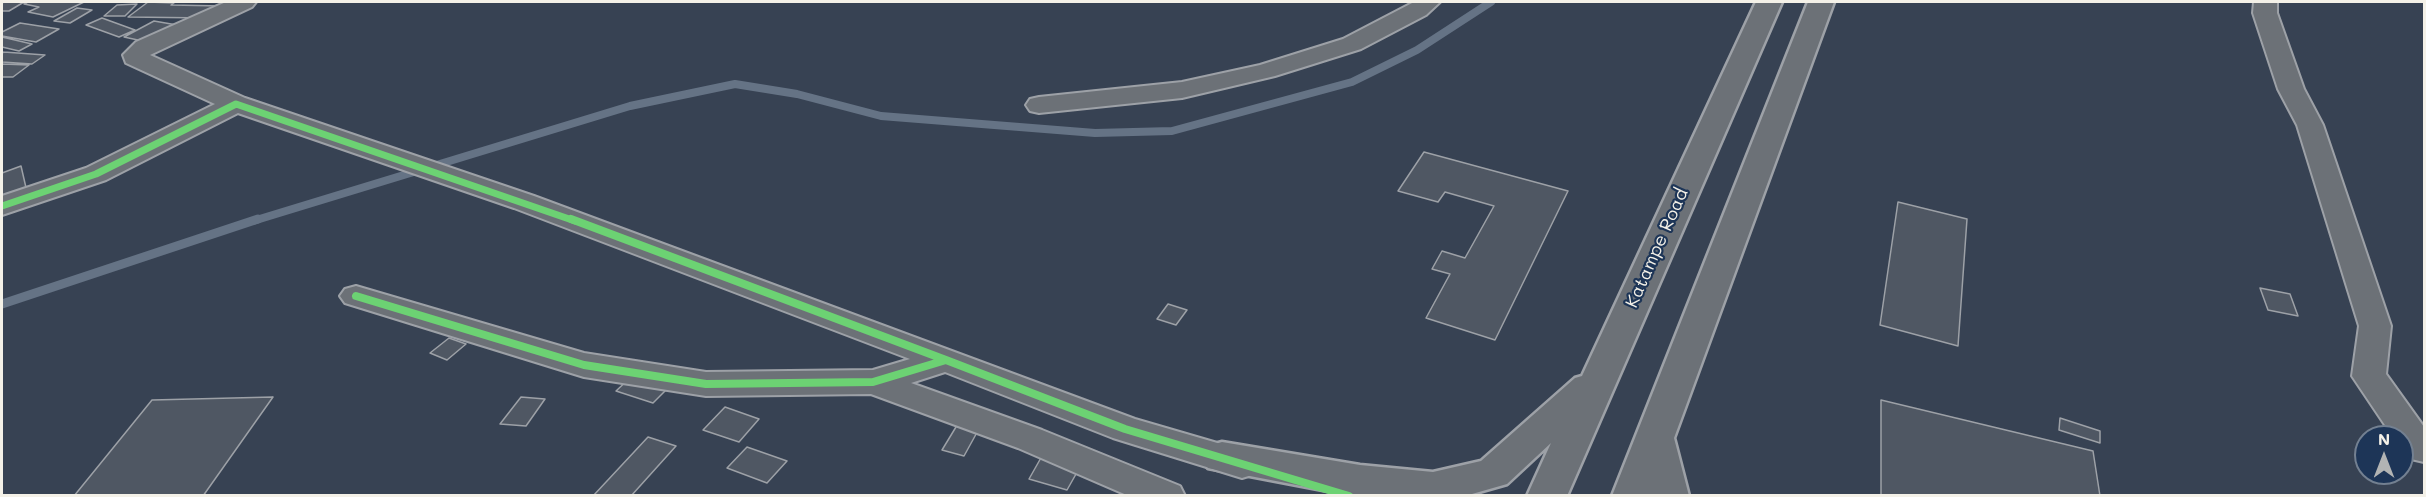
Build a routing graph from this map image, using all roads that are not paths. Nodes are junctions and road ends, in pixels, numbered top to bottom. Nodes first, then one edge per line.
1 (244, 2) edge
2 (1428, 2) edge
3 (1768, 2) edge
4 (1821, 2) edge
5 (2265, 2) edge
6 (237, 104) junction
7 (1040, 105) dead end
8 (2, 206) edge
9 (356, 296) dead end
10 (946, 360) junction
11 (1596, 381) junction
12 (873, 382) junction
13 (1654, 436) junction
14 (2424, 449) edge
15 (1222, 457) junction
16 (1167, 495) edge
17 (1349, 495) edge
18 (1547, 495) edge
19 (1632, 495) edge
20 (1669, 495) edge

1 - 6 street
2 - 7 street
3 - 11 main road, Katampe Road
4 - 13 main road
5 - 14 street
6 - 8 street
6 - 10 street
9 - 12 street
10 - 12 street
10 - 15 street
11 - 15 main road
11 - 18 main road, Katampe Road
12 - 16 street
13 - 19 main road
13 - 20 main road
15 - 17 street

